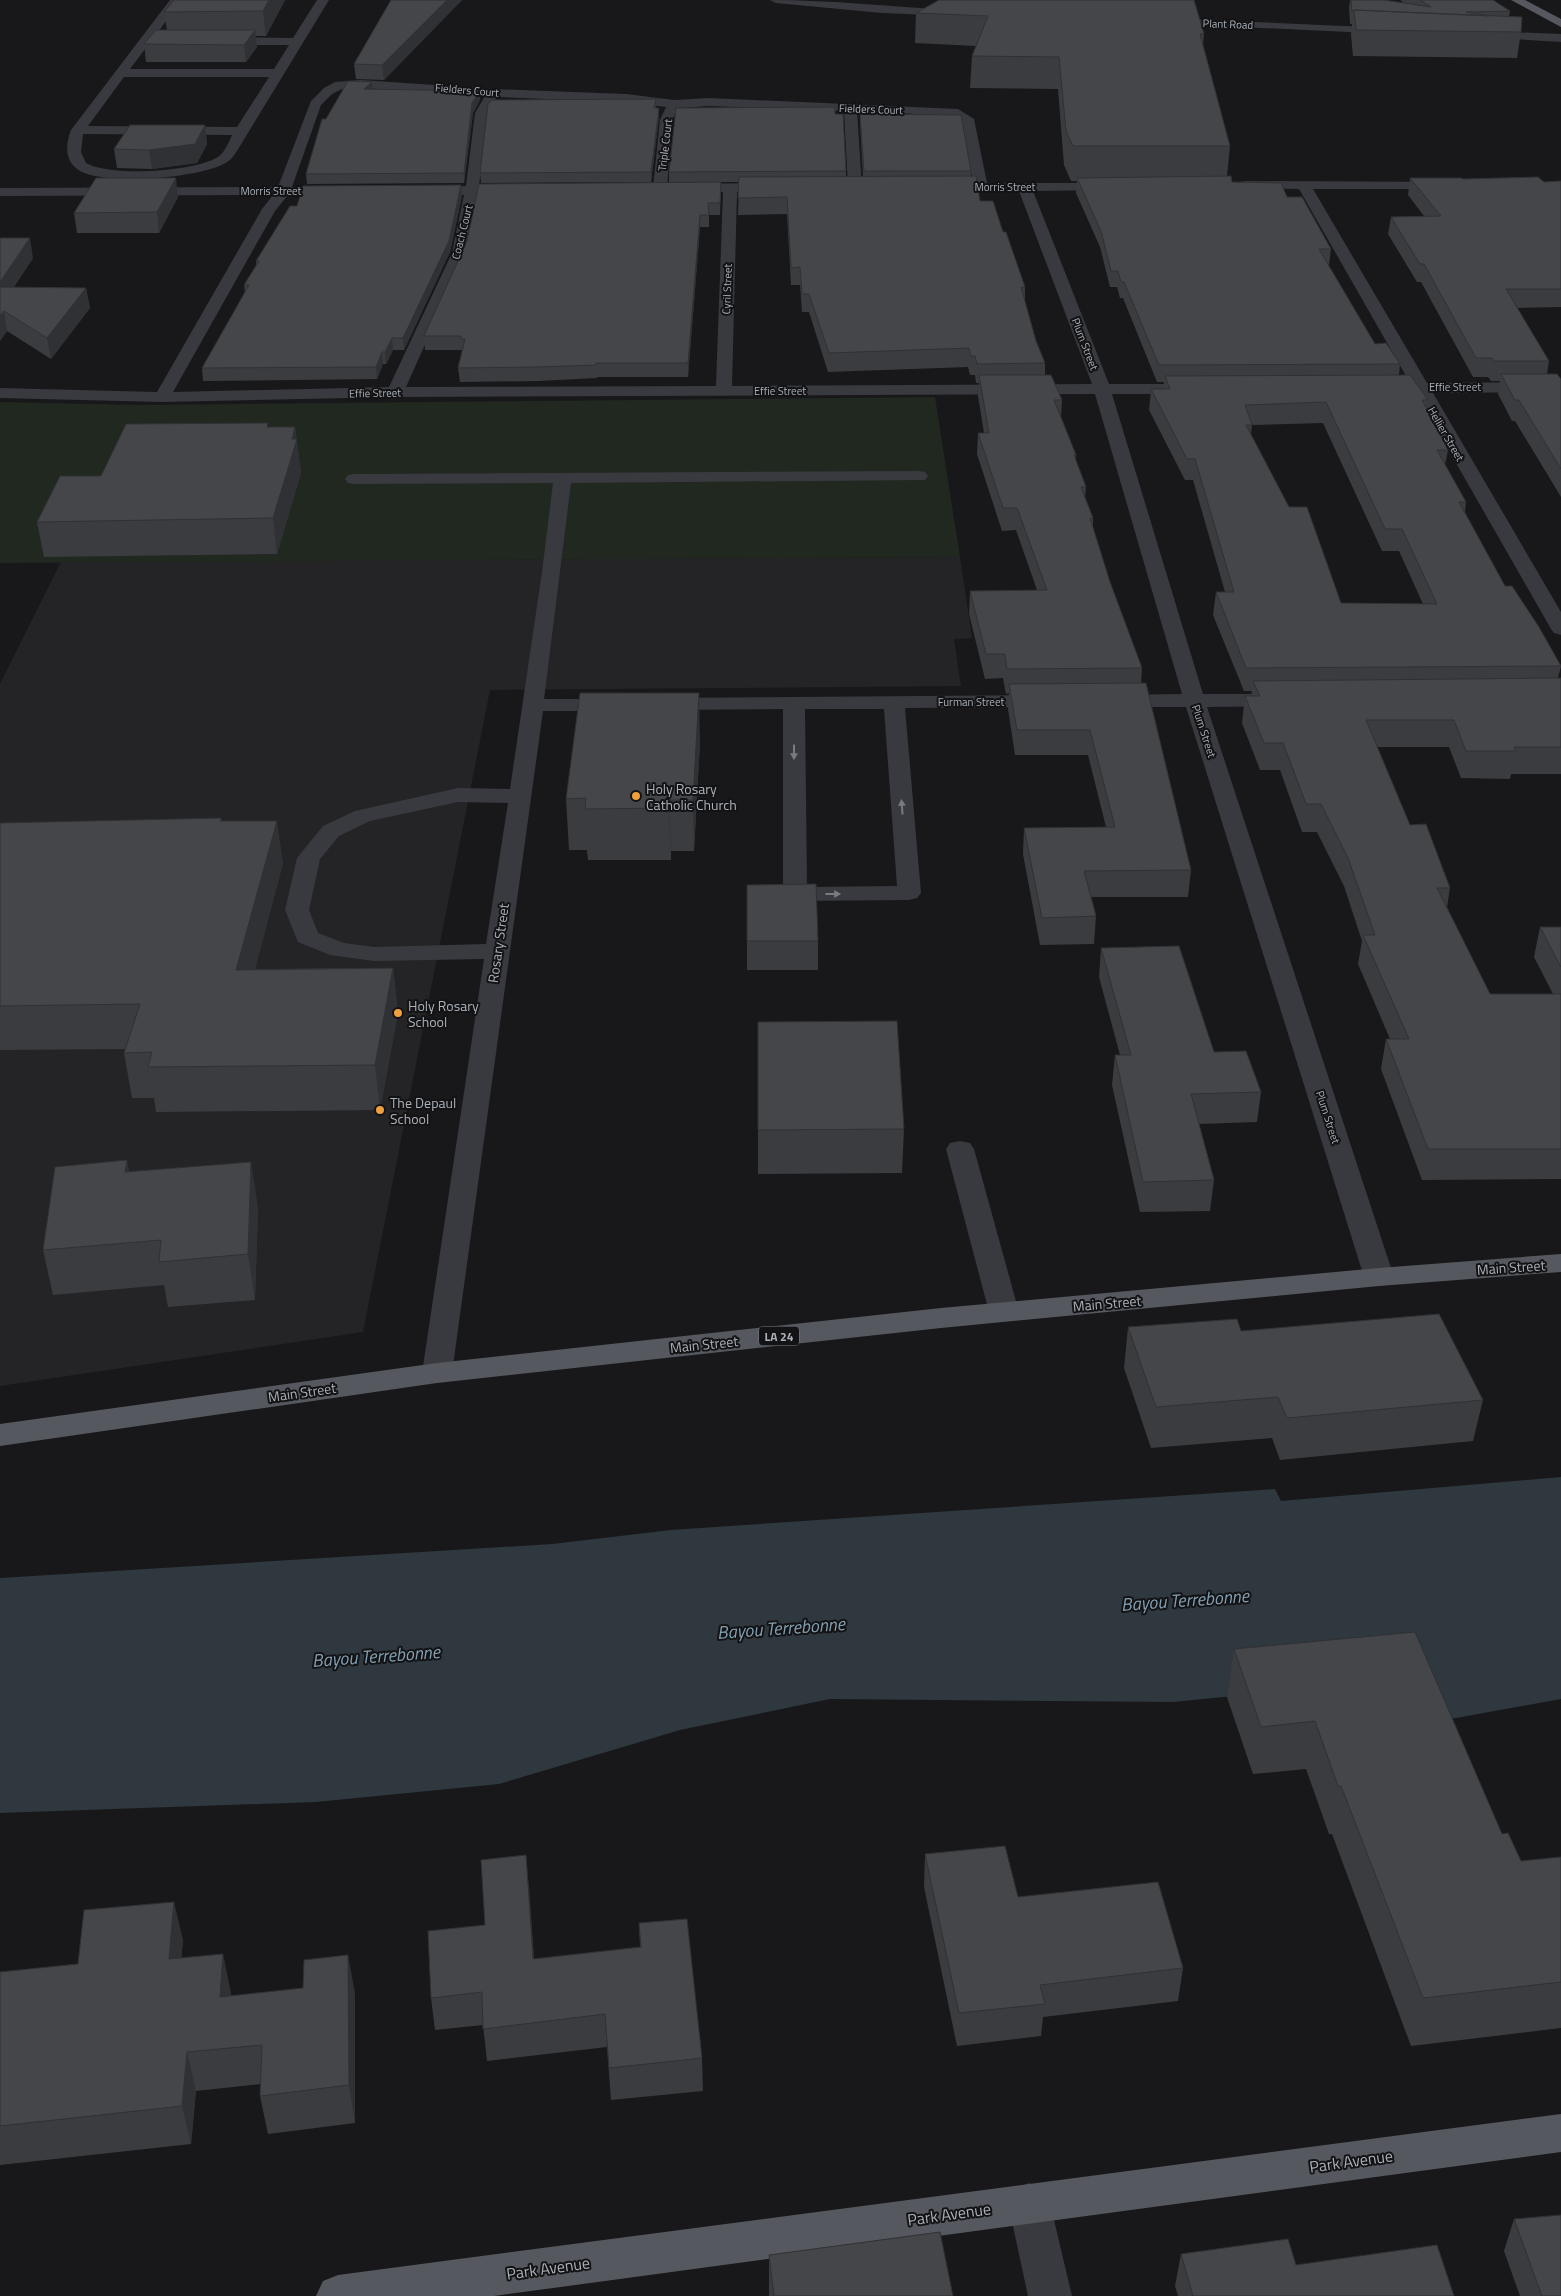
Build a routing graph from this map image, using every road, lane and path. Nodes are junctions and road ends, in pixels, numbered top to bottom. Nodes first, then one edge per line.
1 (176, 0) edge
2 (323, 0) edge
3 (776, 0) edge
4 (952, 0) edge
5 (1517, 0) edge
6 (922, 11) junction
7 (972, 13) edge
8 (1151, 21) edge
9 (1561, 24) edge
10 (1401, 31) edge
11 (1471, 34) edge
12 (1561, 38) edge
13 (145, 41) junction
14 (164, 41) edge
15 (202, 41) edge
16 (297, 42) junction
17 (122, 73) junction
18 (277, 73) junction
19 (493, 93) junction
20 (674, 104) junction
21 (850, 108) junction
22 (78, 130) junction
23 (241, 131) junction
24 (1304, 185) junction
25 (1462, 185) edge
26 (1024, 186) junction
27 (1124, 186) edge
28 (1234, 186) edge
29 (787, 187) edge
30 (855, 187) edge
31 (922, 187) edge
32 (981, 187) junction
33 (730, 188) junction
34 (472, 190) junction
35 (531, 190) edge
36 (284, 191) junction
37 (354, 191) edge
38 (413, 191) edge
39 (0, 192) edge
40 (1561, 387) edge
41 (1370, 388) edge
42 (1420, 388) junction
43 (1211, 389) edge
44 (1102, 390) junction
45 (724, 391) junction
46 (396, 392) junction
47 (0, 393) edge
48 (162, 397) junction
49 (919, 476) dead end
50 (563, 478) junction
51 (354, 479) dead end
52 (1561, 629) edge
53 (1304, 700) edge
54 (1069, 701) edge
55 (1098, 701) edge
56 (1195, 701) junction
57 (894, 702) junction
58 (794, 703) junction
59 (532, 706) junction
60 (519, 796) junction
61 (497, 951) junction
62 (960, 1149) dead end
63 (1561, 1263) edge
64 (1379, 1277) junction
65 (1004, 1312) junction
66 (436, 1373) junction
67 (0, 1435) edge
68 (1561, 2133) edge
69 (1029, 2203) junction
70 (338, 2296) edge
71 (1050, 2296) edge

1 - 13 street
2 - 16 street
3 - 6 street
4 - 6 street
5 - 9 main road
6 - 7 street
8 - 10 street, Plant Road
11 - 12 street
13 - 14 street
13 - 17 street
15 - 16 street
16 - 18 street
17 - 18 street
17 - 22 street
18 - 23 street
19 - 20 street, Fielders Court
19 - 34 street, Coach Court
19 - 36 street, Fielders Court
20 - 21 street, Fielders Court
20 - 33 street, Triple Court
21 - 30 street
21 - 32 street, Fielders Court
22 - 23 street
22 - 23 street
24 - 25 street
24 - 28 street
24 - 42 street, Hellier Street
26 - 27 street, Morris Street
26 - 32 street, Morris Street
26 - 44 street, Plum Street
29 - 33 street
31 - 32 street, Morris Street
33 - 45 street, Cyril Street
34 - 35 street
34 - 38 street
34 - 46 street, Coach Court
36 - 37 street, Morris Street
36 - 39 street, Morris Street
36 - 48 street, Fielders Court
40 - 42 street, Effie Street
41 - 42 street, Effie Street
42 - 52 street, Hellier Street
43 - 44 street, Effie Street
44 - 45 street, Effie Street
44 - 56 street, Plum Street
45 - 46 street, Effie Street
46 - 48 street, Effie Street
47 - 48 street, Effie Street
49 - 50 street
50 - 51 street
50 - 59 street, Rosary Street
53 - 56 street
54 - 57 street, Furman Street
55 - 56 street
56 - 64 street, Plum Street
57 - 58 street, Furman Street
58 -> 57 street
58 - 59 street, Furman Street
59 - 60 street, Rosary Street
60 - 61 street, Rosary Street
60 - 61 street
61 - 66 street, Rosary Street
62 - 65 street
63 - 64 main road, Main Street / LA 24
64 - 65 main road, Main Street / LA 24
65 - 66 main road, Main Street / LA 24
66 - 67 main road, Main Street / LA 24
68 - 69 main road, Park Avenue
69 - 70 main road, Park Avenue
69 - 71 street

